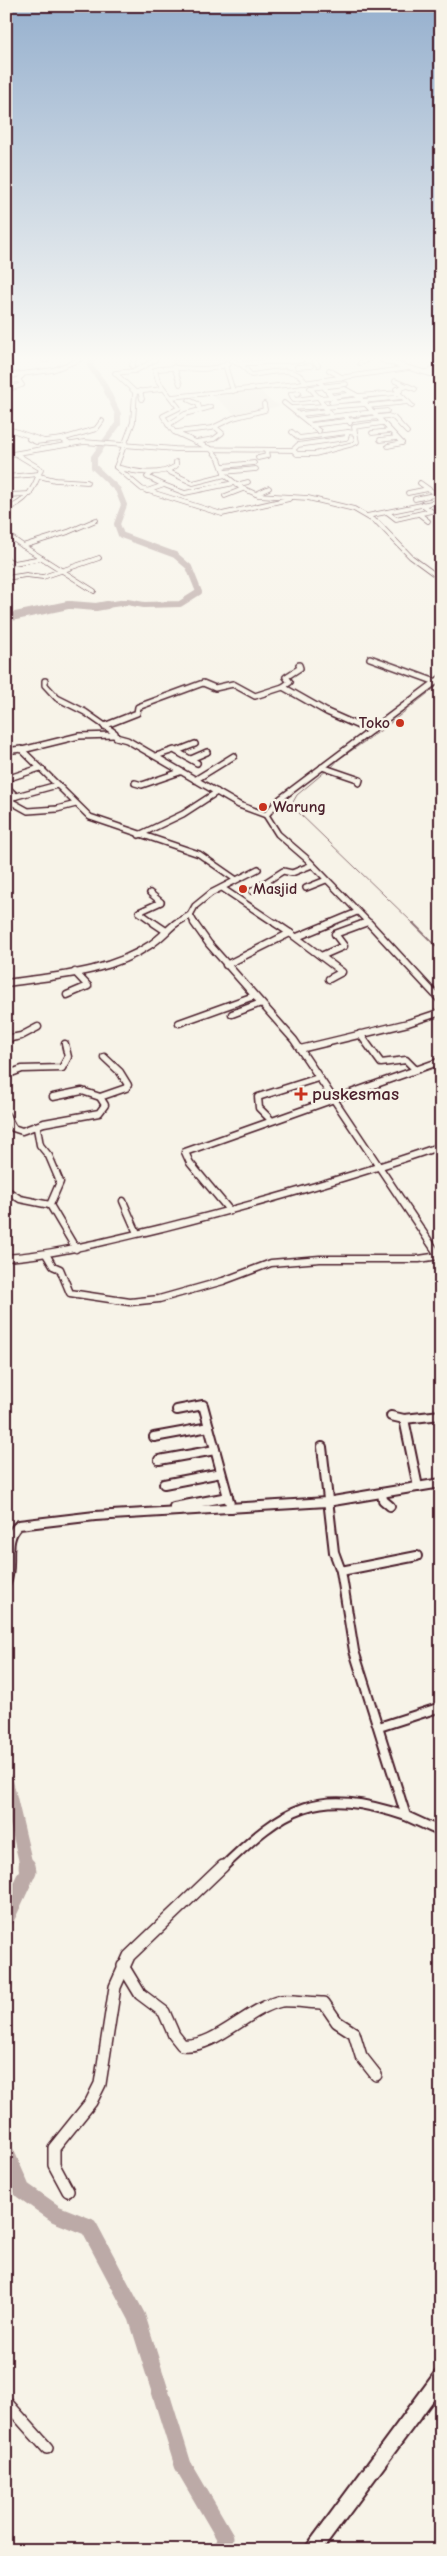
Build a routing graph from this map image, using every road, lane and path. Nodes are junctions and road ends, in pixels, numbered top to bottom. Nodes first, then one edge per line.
1 (39, 479) edge
2 (53, 479) edge
3 (130, 479) edge
4 (152, 479) edge
5 (184, 479) edge
6 (206, 479) edge
7 (230, 479) edge
8 (428, 480) dead end
9 (87, 482) dead end
10 (248, 482) dead end
11 (192, 483) junction
12 (420, 483) dead end
13 (235, 484) junction
14 (164, 485) junction
15 (408, 487) dead end
16 (426, 487) junction
17 (176, 488) junction
18 (269, 488) dead end
19 (243, 489) junction
20 (201, 490) junction
21 (147, 491) junction
22 (414, 492) junction
23 (408, 493) dead end
24 (30, 494) junction
25 (255, 494) junction
26 (438, 494) edge
27 (6, 495) edge
28 (225, 496) dead end
29 (416, 499) dead end
30 (319, 500) junction
31 (440, 501) edge
32 (422, 504) junction
33 (408, 508) junction
34 (6, 509) edge
35 (387, 512) junction
36 (418, 514) junction
37 (368, 516) junction
38 (396, 519) junction
39 (96, 520) dead end
40 (428, 521) dead end
41 (401, 523) dead end
42 (6, 534) edge
43 (23, 546) junction
44 (42, 558) junction
45 (99, 558) dead end
46 (6, 559) edge
47 (61, 571) junction
48 (6, 578) edge
49 (441, 579) edge
50 (94, 592) dead end
51 (370, 658) dead end
52 (299, 665) dead end
53 (438, 680) edge
54 (45, 681) dead end
55 (283, 688) junction
56 (104, 726) junction
57 (370, 731) junction
58 (115, 735) junction
59 (195, 744) dead end
60 (22, 750) junction
61 (6, 751) edge
62 (177, 751) junction
63 (207, 752) dead end
64 (156, 756) junction
65 (234, 756) dead end
66 (191, 760) junction
67 (197, 763) dead end
68 (40, 768) junction
69 (324, 768) junction
70 (180, 772) junction
71 (6, 779) edge
72 (194, 780) junction
73 (135, 783) dead end
74 (359, 783) dead end
75 (57, 785) junction
76 (6, 787) edge
77 (217, 792) junction
78 (16, 796) junction
79 (76, 804) junction
80 (266, 815) junction
81 (139, 835) junction
82 (312, 865) junction
83 (258, 869) dead end
84 (235, 878) junction
85 (326, 880) junction
86 (222, 888) junction
87 (306, 888) dead end
88 (252, 891) dead end
89 (150, 893) dead end
90 (357, 912) junction
91 (190, 914) junction
92 (367, 922) junction
93 (166, 931) junction
94 (290, 933) junction
95 (296, 937) junction
96 (321, 956) junction
97 (226, 965) junction
98 (75, 972) junction
99 (329, 979) dead end
100 (6, 983) edge
101 (68, 995) dead end
102 (254, 996) junction
103 (441, 1001) edge
104 (261, 1003) junction
105 (441, 1012) edge
106 (232, 1014) dead end
107 (179, 1023) dead end
108 (38, 1027) dead end
109 (360, 1034) junction
110 (6, 1039) edge
111 (65, 1044) dead end
112 (300, 1049) junction
113 (104, 1057) dead end
114 (441, 1061) edge
115 (415, 1069) junction
116 (6, 1075) edge
117 (318, 1078) junction
118 (53, 1097) dead end
119 (100, 1097) junction
120 (331, 1098) junction
121 (6, 1115) edge
122 (271, 1120) junction
123 (36, 1128) junction
124 (441, 1146) edge
125 (377, 1168) junction
126 (6, 1190) edge
127 (124, 1201) dead end
128 (50, 1205) junction
129 (230, 1211) junction
130 (137, 1234) junction
131 (76, 1250) junction
132 (46, 1254) junction
133 (6, 1258) edge
134 (440, 1258) edge
135 (178, 1410) dead end
136 (441, 1415) edge
137 (391, 1416) dead end
138 (404, 1419) junction
139 (209, 1427) junction
140 (154, 1437) dead end
141 (322, 1447) dead end
142 (215, 1450) junction
143 (159, 1460) dead end
144 (221, 1473) junction
145 (441, 1482) edge
146 (164, 1484) dead end
147 (418, 1487) junction
148 (382, 1493) junction
149 (228, 1497) junction
150 (327, 1502) junction
151 (390, 1506) dead end
152 (174, 1507) dead end
153 (230, 1508) junction
154 (417, 1556) dead end
155 (341, 1571) junction
156 (6, 1583) edge
157 (441, 1707) edge
158 (378, 1727) junction
159 (406, 1816) junction
160 (441, 1832) edge
161 (123, 1966) junction
162 (376, 2075) dead end
163 (68, 2191) dead end
164 (440, 2377) edge
165 (6, 2402) edge
166 (48, 2448) dead end
167 (312, 2550) edge

1 - 24 street
2 - 9 street
3 - 21 street
4 - 14 street
5 - 11 street
6 - 11 street
7 - 13 street
8 - 16 street
10 - 13 street
11 - 17 street
11 - 20 street
12 - 16 street
13 - 19 street
13 - 20 street
14 - 17 street
14 - 21 street
15 - 22 street
16 - 22 street
16 - 26 street
17 - 20 street
18 - 25 street
19 - 25 street
19 - 28 street
21 - 30 street
22 - 23 street
24 - 27 street
24 - 34 street
25 - 30 street
26 - 29 street
26 - 31 street
30 - 37 street
31 - 32 street
32 - 33 street
32 - 36 street
33 - 35 street
33 - 36 street
35 - 37 street
35 - 38 street
36 - 38 street
36 - 40 street
37 - 49 street
38 - 41 street
39 - 43 street
42 - 43 street
43 - 44 street
44 - 46 street
44 - 47 street
45 - 47 street
47 - 48 street
47 - 50 street
51 - 53 street
52 - 55 street
53 - 57 street
54 - 56 street
55 - 56 street
55 - 57 street
56 - 58 street
57 - 69 street
58 - 60 street
58 - 64 street
59 - 62 street
60 - 61 street
60 - 68 street
62 - 64 street
62 - 66 street
63 - 66 street
64 - 70 street
65 - 72 street
66 - 67 street
68 - 71 street
68 - 75 street
69 - 74 street
69 - 80 street
70 - 72 street
70 - 73 street
72 - 77 street
75 - 78 street
75 - 79 street
76 - 78 street
77 - 80 street
77 - 81 street
78 - 79 street
79 - 81 street
80 - 82 street
81 - 84 street
82 - 85 street
82 - 88 street
83 - 84 street
84 - 86 street
85 - 87 street
85 - 90 street
86 - 91 street
86 - 94 street
89 - 93 street
90 - 92 street
90 - 95 street
91 - 93 street
91 - 97 street
92 - 96 street
92 - 103 street
93 - 98 street
94 - 95 street
94 - 97 street
95 - 96 street
96 - 99 street
97 - 102 street
98 - 100 street
98 - 101 street
102 - 104 street
102 - 107 street
104 - 106 street
104 - 112 street
105 - 109 street
108 - 110 street
109 - 112 street
109 - 115 street
111 - 116 street
112 - 117 street
113 - 119 street
114 - 115 street
115 - 120 street
117 - 120 street
117 - 122 street
118 - 119 street
119 - 123 street
120 - 122 street
120 - 125 street
121 - 123 street
122 - 129 street
123 - 128 street
124 - 125 street
125 - 129 street
125 - 134 street
126 - 128 street
127 - 130 street
128 - 131 street
129 - 130 street
130 - 131 street
131 - 132 street
132 - 133 street
132 - 134 street
135 - 139 street
136 - 138 street
137 - 138 street
138 - 147 street
139 - 140 street
139 - 142 street
141 - 150 street
142 - 143 street
142 - 144 street
144 - 146 street
144 - 149 street
145 - 147 street
147 - 148 street
148 - 150 street
148 - 151 street
149 - 152 street
149 - 153 street
150 - 153 street
150 - 155 street
153 - 156 street
154 - 155 street
155 - 158 street
157 - 158 street
158 - 159 street
159 - 160 street
159 - 161 street
161 - 162 street
161 - 163 street
164 - 167 highway
165 - 166 street

